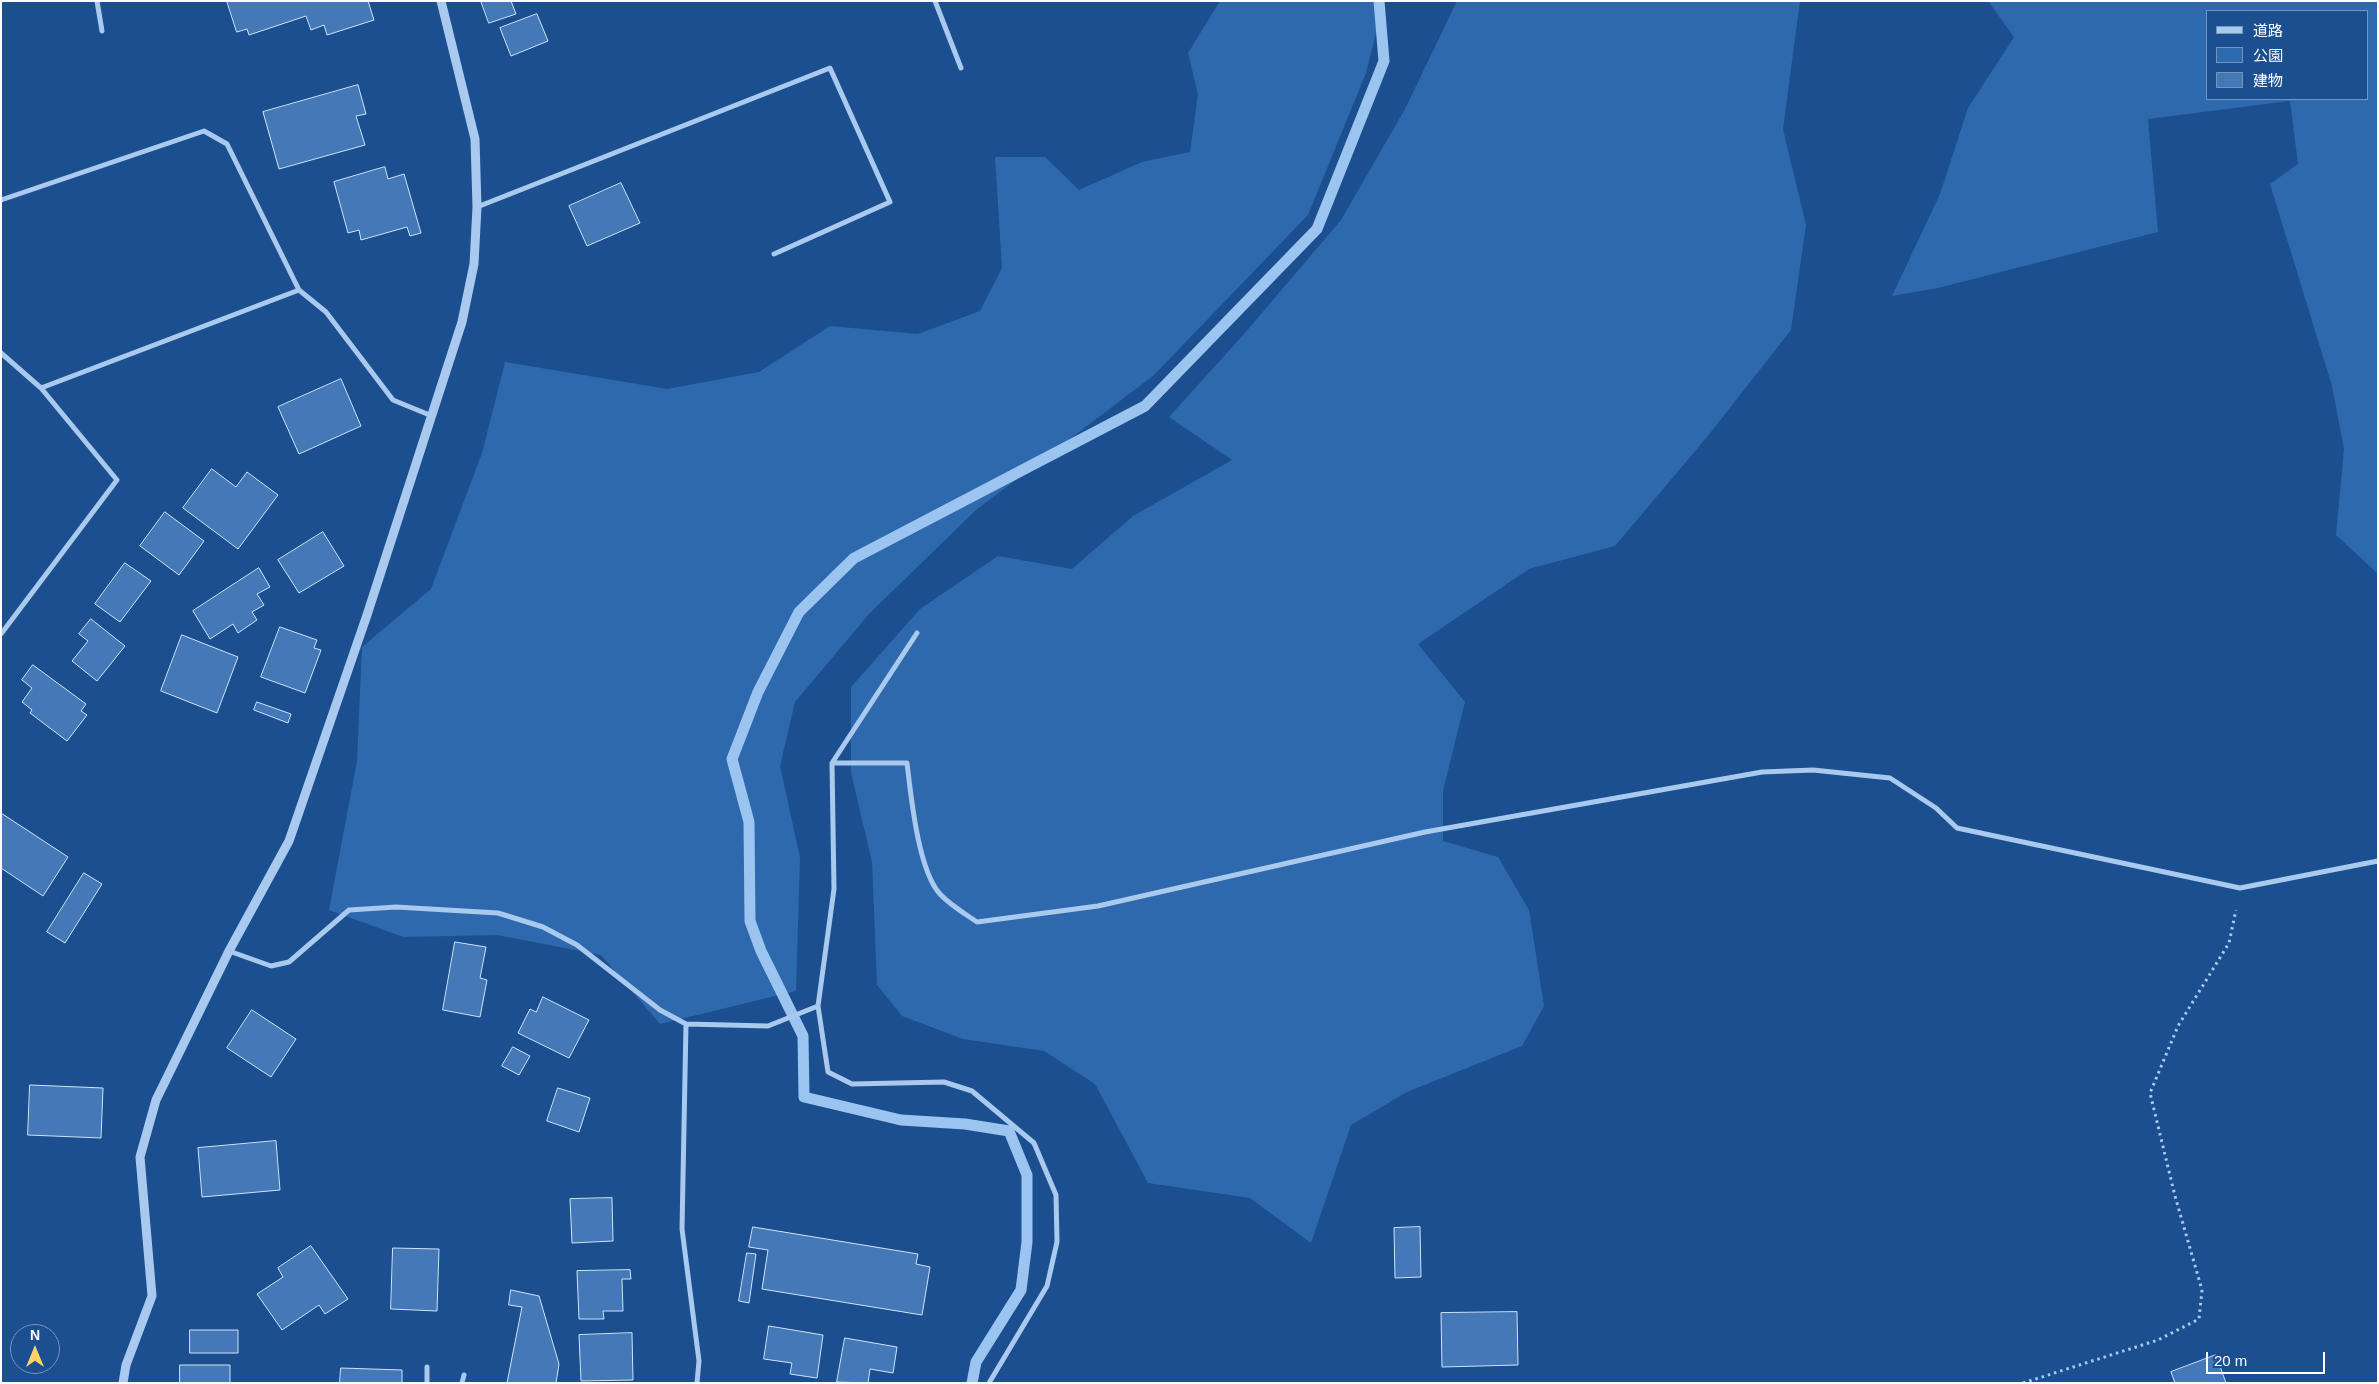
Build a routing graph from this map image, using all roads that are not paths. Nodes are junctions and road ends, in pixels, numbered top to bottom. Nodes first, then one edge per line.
1 (97, 1) edge
2 (441, 1) edge
3 (935, 1) edge
4 (102, 31) dead end
5 (961, 68) dead end
6 (1, 200) edge
7 (476, 207) junction
8 (774, 254) dead end
9 (300, 290) junction
10 (1, 352) edge
11 (41, 388) junction
12 (433, 416) junction
13 (917, 633) dead end
14 (1, 634) edge
15 (832, 763) junction
16 (2378, 862) edge
17 (229, 951) junction
18 (818, 1006) junction
19 (686, 1024) junction
20 (427, 1366) dead end
21 (464, 1375) dead end
22 (123, 1383) edge
23 (427, 1383) edge
24 (462, 1383) edge
25 (697, 1383) edge
26 (989, 1383) edge

1 - 4 street
2 - 7 street
3 - 5 street
6 - 9 street
7 - 8 street
7 - 12 street
9 - 11 street
9 - 12 street
10 - 11 street
11 - 14 street
12 - 17 street
13 - 15 street
15 - 16 street
15 - 18 street
17 - 19 street
17 - 22 street
18 - 19 street
18 - 26 street
19 - 25 street
20 - 23 street
21 - 24 street

